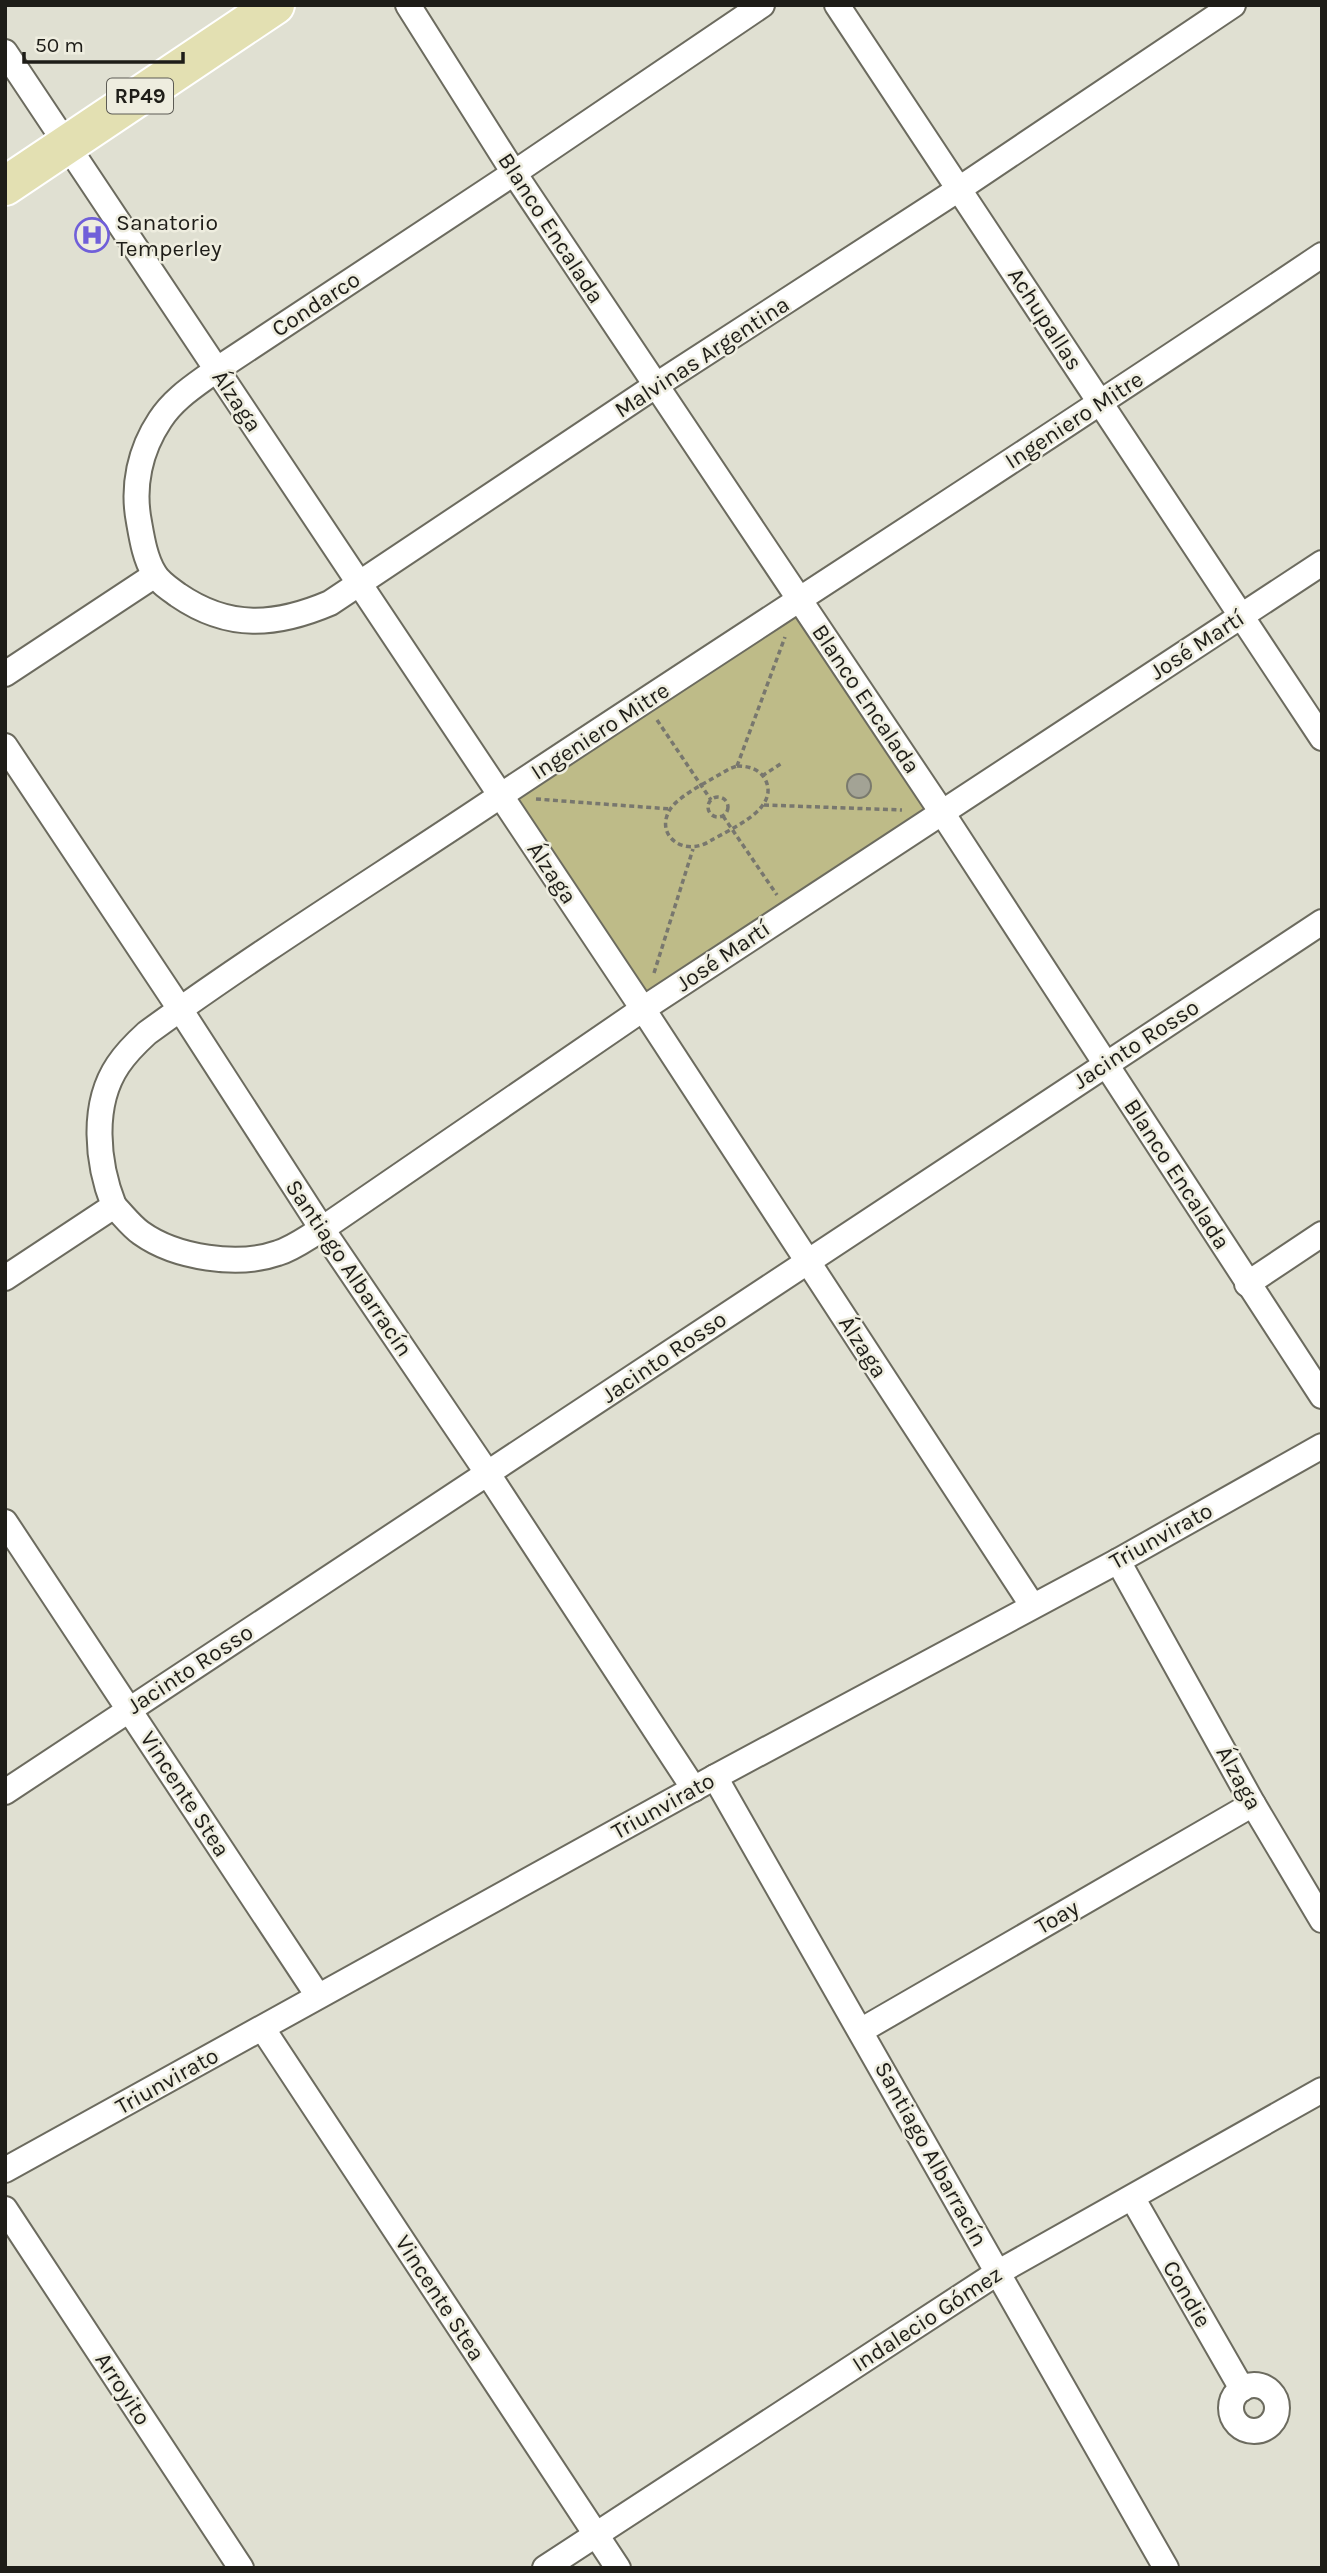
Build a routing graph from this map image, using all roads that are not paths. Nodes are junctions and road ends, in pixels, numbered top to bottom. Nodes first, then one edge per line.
1 (275, 5) edge
2 (408, 5) edge
3 (762, 5) edge
4 (837, 5) edge
5 (1233, 5) edge
6 (5, 52) edge
7 (66, 145) junction
8 (514, 173) junction
9 (5, 186) edge
10 (959, 189) junction
11 (1322, 255) edge
12 (216, 370) junction
13 (655, 386) junction
14 (1100, 404) junction
15 (1322, 563) edge
16 (155, 575) junction
17 (360, 584) junction
18 (799, 598) junction
19 (1241, 616) junction
20 (5, 674) edge
21 (1322, 738) edge
22 (5, 746) edge
23 (500, 796) junction
24 (941, 811) junction
25 (1322, 922) edge
26 (180, 1009) junction
27 (642, 1009) junction
28 (1106, 1063) junction
29 (114, 1206) junction
30 (322, 1229) junction
31 (1322, 1234) edge
32 (806, 1262) junction
33 (5, 1278) edge
34 (1247, 1284) junction
35 (1322, 1396) edge
36 (1322, 1446) edge
37 (488, 1474) junction
38 (5, 1522) edge
39 (1118, 1561) junction
40 (1032, 1605) junction
41 (129, 1709) junction
42 (704, 1783) junction
43 (5, 1792) edge
44 (1253, 1804) junction
45 (1322, 1920) edge
46 (318, 1996) junction
47 (263, 2029) junction
48 (862, 2030) junction
49 (1322, 2090) edge
50 (5, 2170) edge
51 (1133, 2199) junction
52 (5, 2209) edge
53 (997, 2273) junction
54 (1242, 2389) dead end
55 (596, 2535) junction
56 (241, 2568) edge
57 (545, 2568) edge
58 (618, 2568) edge
59 (1166, 2568) edge

1 - 7 main road, RP49
2 - 8 street, Blanco Encalada
3 - 8 street, Condarco
4 - 10 street, Achupallas
5 - 10 street, Malvinas Argentina
6 - 7 street, Álzaga
7 - 9 main road, RP49
7 - 12 street, Álzaga
8 - 12 street, Condarco
8 - 13 street, Blanco Encalada
10 - 13 street, Malvinas Argentina
10 - 14 street, Achupallas
11 - 14 street, Ingeniero Mitre
12 - 16 street, Condarco
12 - 17 street, Álzaga
13 - 17 street, Malvinas Argentina
13 - 18 street, Blanco Encalada
14 - 18 street, Ingeniero Mitre
14 - 19 street, Achupallas
15 - 19 street, José Martí
16 - 17 street, Malvinas Argentina
16 - 20 street
17 - 23 street, Álzaga
18 - 23 street, Ingeniero Mitre
18 - 24 street, Blanco Encalada
19 - 21 street, Achupallas
19 - 24 street, José Martí
22 - 26 street, Santiago Albarracín
23 - 26 street, Ingeniero Mitre
23 - 27 street, Álzaga
24 - 27 street, José Martí
24 - 28 street, Blanco Encalada
25 - 28 street, Jacinto Rosso
26 - 29 street, Ingeniero Mitre
26 - 30 street, Santiago Albarracín
27 - 30 street, José Martí
27 - 32 street, Álzaga
28 - 32 street, Jacinto Rosso
28 - 34 street, Blanco Encalada
29 - 30 street, José Martí
29 - 33 street
30 - 37 street, Santiago Albarracín
31 - 34 street
32 - 37 street, Jacinto Rosso
32 - 40 street, Álzaga
34 - 35 street, Blanco Encalada
36 - 39 street, Triunvirato
37 - 41 street, Jacinto Rosso
37 - 42 street, Santiago Albarracín
38 - 41 street, Vincente Stea
39 - 40 street, Triunvirato
39 - 44 street, Álzaga
40 - 42 street, Triunvirato
41 - 43 street, Jacinto Rosso
41 - 46 street, Vincente Stea
42 - 46 street, Triunvirato
42 - 48 street, Santiago Albarracín
44 - 45 street, Álzaga
44 - 48 street, Toay
46 - 47 street, Triunvirato
47 - 50 street, Triunvirato
47 - 55 street, Vincente Stea
48 - 53 street, Santiago Albarracín
49 - 51 street, Indalecio Gómez
51 - 53 street, Indalecio Gómez
51 - 54 street, Condie
52 - 56 street, Arroyito
53 - 55 street, Indalecio Gómez
53 - 59 street, Santiago Albarracín
55 - 57 street, Indalecio Gómez
55 - 58 street, Vincente Stea

